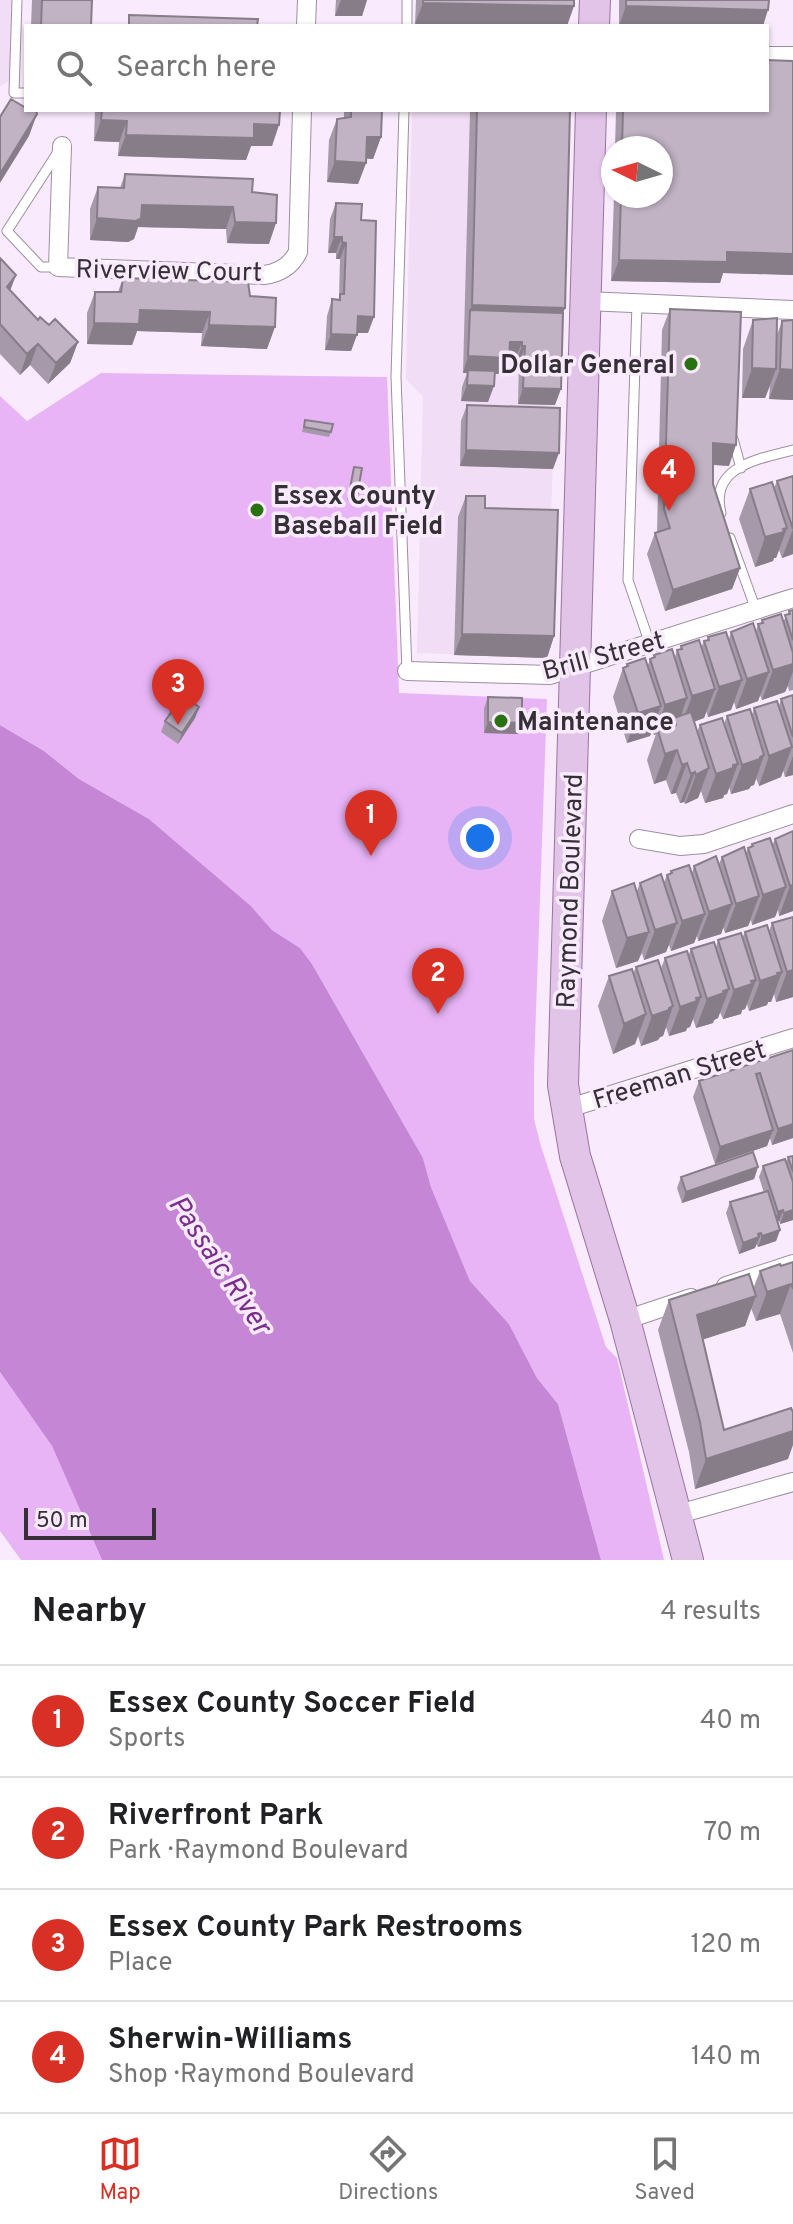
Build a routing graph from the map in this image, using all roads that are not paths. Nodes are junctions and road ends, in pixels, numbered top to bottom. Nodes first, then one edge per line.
1 (17, 0) edge
2 (307, 0) edge
3 (407, 0) edge
4 (595, 0) edge
5 (306, 24) edge
6 (407, 24) edge
7 (594, 24) edge
8 (769, 56) edge
9 (793, 56) edge
10 (24, 93) edge
11 (302, 112) edge
12 (404, 112) edge
13 (591, 112) edge
14 (62, 146) joint
15 (4, 235) edge
16 (58, 267) junction
17 (586, 301) junction
18 (637, 303) junction
19 (793, 310) edge
20 (734, 427) edge
21 (793, 450) edge
22 (741, 468) junction
23 (793, 598) edge
24 (756, 610) junction
25 (650, 644) junction
26 (575, 667) junction
27 (407, 671) joint
28 (793, 814) edge
29 (639, 839) dead end
30 (793, 1038) edge
31 (566, 1109) junction
32 (793, 1264) edge
33 (625, 1320) junction
34 (793, 1482) edge
35 (675, 1515) junction
36 (688, 1560) edge

1 - 10 lane
2 - 5 street
3 - 6 lane
4 - 7 main road
8 - 9 street
11 - 16 street, Riverview Court
12 - 27 lane
13 - 17 main road, Raymond Boulevard
14 - 15 lane
14 - 16 street, Riverview Court
15 - 16 lane
17 - 18 street
17 - 26 main road, Raymond Boulevard
18 - 19 street
18 - 25 lane
20 - 22 lane
21 - 22 lane
22 - 24 lane
23 - 24 street, Brill Street
24 - 25 street, Brill Street
25 - 26 street, Brill Street
26 - 27 street, Brill Street
26 - 31 main road, Raymond Boulevard
28 - 29 street
30 - 31 street, Freeman Street
31 - 33 main road, Raymond Boulevard
32 - 33 street
33 - 35 main road, Raymond Boulevard
34 - 35 street
35 - 36 main road, Raymond Boulevard

